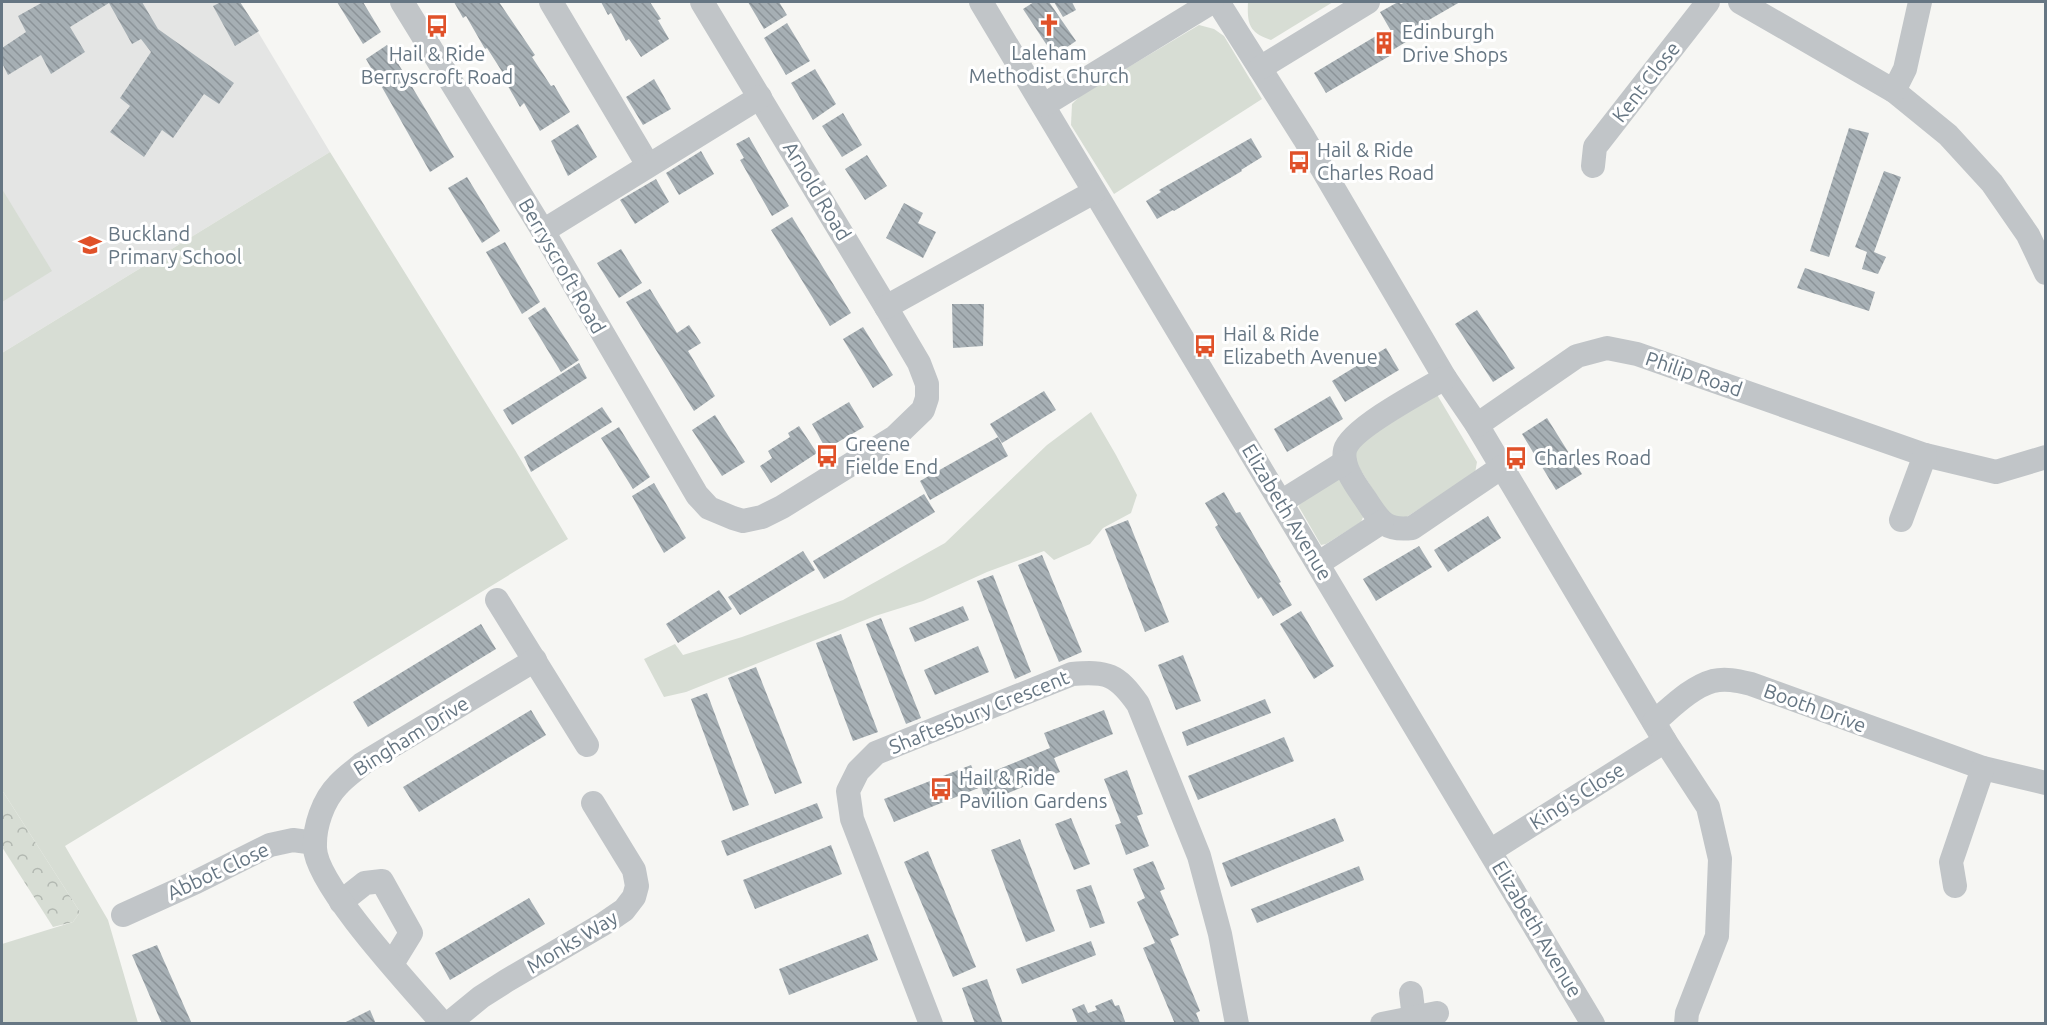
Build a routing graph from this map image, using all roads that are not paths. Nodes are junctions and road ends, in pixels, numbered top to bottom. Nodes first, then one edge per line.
1 (402, 2) edge
2 (550, 2) edge
3 (702, 2) edge
4 (981, 2) edge
5 (1212, 2) edge
6 (1218, 2) edge
7 (1368, 2) edge
8 (1708, 2) edge
9 (1740, 2) edge
10 (1920, 2) edge
11 (1260, 68) junction
12 (1894, 92) junction
13 (760, 97) junction
14 (1044, 105) junction
15 (648, 165) junction
16 (1593, 166) dead end
17 (1094, 192) junction
18 (543, 231) junction
19 (2046, 273) edge
20 (886, 308) junction
21 (1445, 378) junction
22 (927, 384) joint
23 (1477, 425) junction
24 (1925, 454) junction
25 (2046, 457) edge
26 (1345, 462) junction
27 (1502, 467) junction
28 (1281, 502) junction
29 (1901, 520) dead end
30 (1382, 522) junction
31 (1318, 563) junction
32 (497, 600) dead end
33 (535, 660) junction
34 (1659, 731) junction
35 (587, 745) dead end
36 (1983, 768) junction
37 (2046, 783) edge
38 (593, 803) dead end
39 (315, 843) junction
40 (1490, 851) junction
41 (1955, 886) dead end
42 (341, 902) junction
43 (123, 915) dead end
44 (392, 964) junction
45 (1411, 993) dead end
46 (443, 1023) edge
47 (448, 1023) edge
48 (931, 1023) edge
49 (1237, 1023) edge
50 (1382, 1023) edge
51 (1593, 1023) edge
52 (1686, 1023) edge

1 - 18 street, Berryscroft Road
2 - 15 street
3 - 13 street, Arnold Road
4 - 14 street, Elizabeth Avenue
5 - 14 street
6 - 11 street
7 - 11 street
8 - 16 street, Kent Close
9 - 12 street
10 - 12 street
11 - 21 street
12 - 19 street
13 - 15 street
13 - 20 street, Arnold Road
14 - 17 street, Elizabeth Avenue
15 - 18 street
17 - 20 street
17 - 28 street, Elizabeth Avenue
18 - 22 street, Berryscroft Road
20 - 22 street, Arnold Road
21 - 23 street
21 - 26 street
23 - 24 street, Philip Road
23 - 27 street
24 - 25 street, Philip Road
24 - 29 street
26 - 28 street
26 - 30 street
27 - 30 street
27 - 34 street
28 - 31 street, Elizabeth Avenue
30 - 31 street
31 - 40 street, Elizabeth Avenue
32 - 33 street
33 - 35 street
33 - 39 street, Bingham Drive
34 - 36 street, Booth Drive
34 - 40 street, King's Close
34 - 52 street
36 - 37 street, Booth Drive
36 - 41 street
38 - 47 street, Monks Way
39 - 42 street, Bingham Drive
39 - 43 street, Abbot Close
40 - 51 street, Elizabeth Avenue
42 - 44 street, Bingham Drive
42 - 44 street
44 - 46 street, Bingham Drive
45 - 50 street
48 - 49 street, Shaftesbury Crescent

